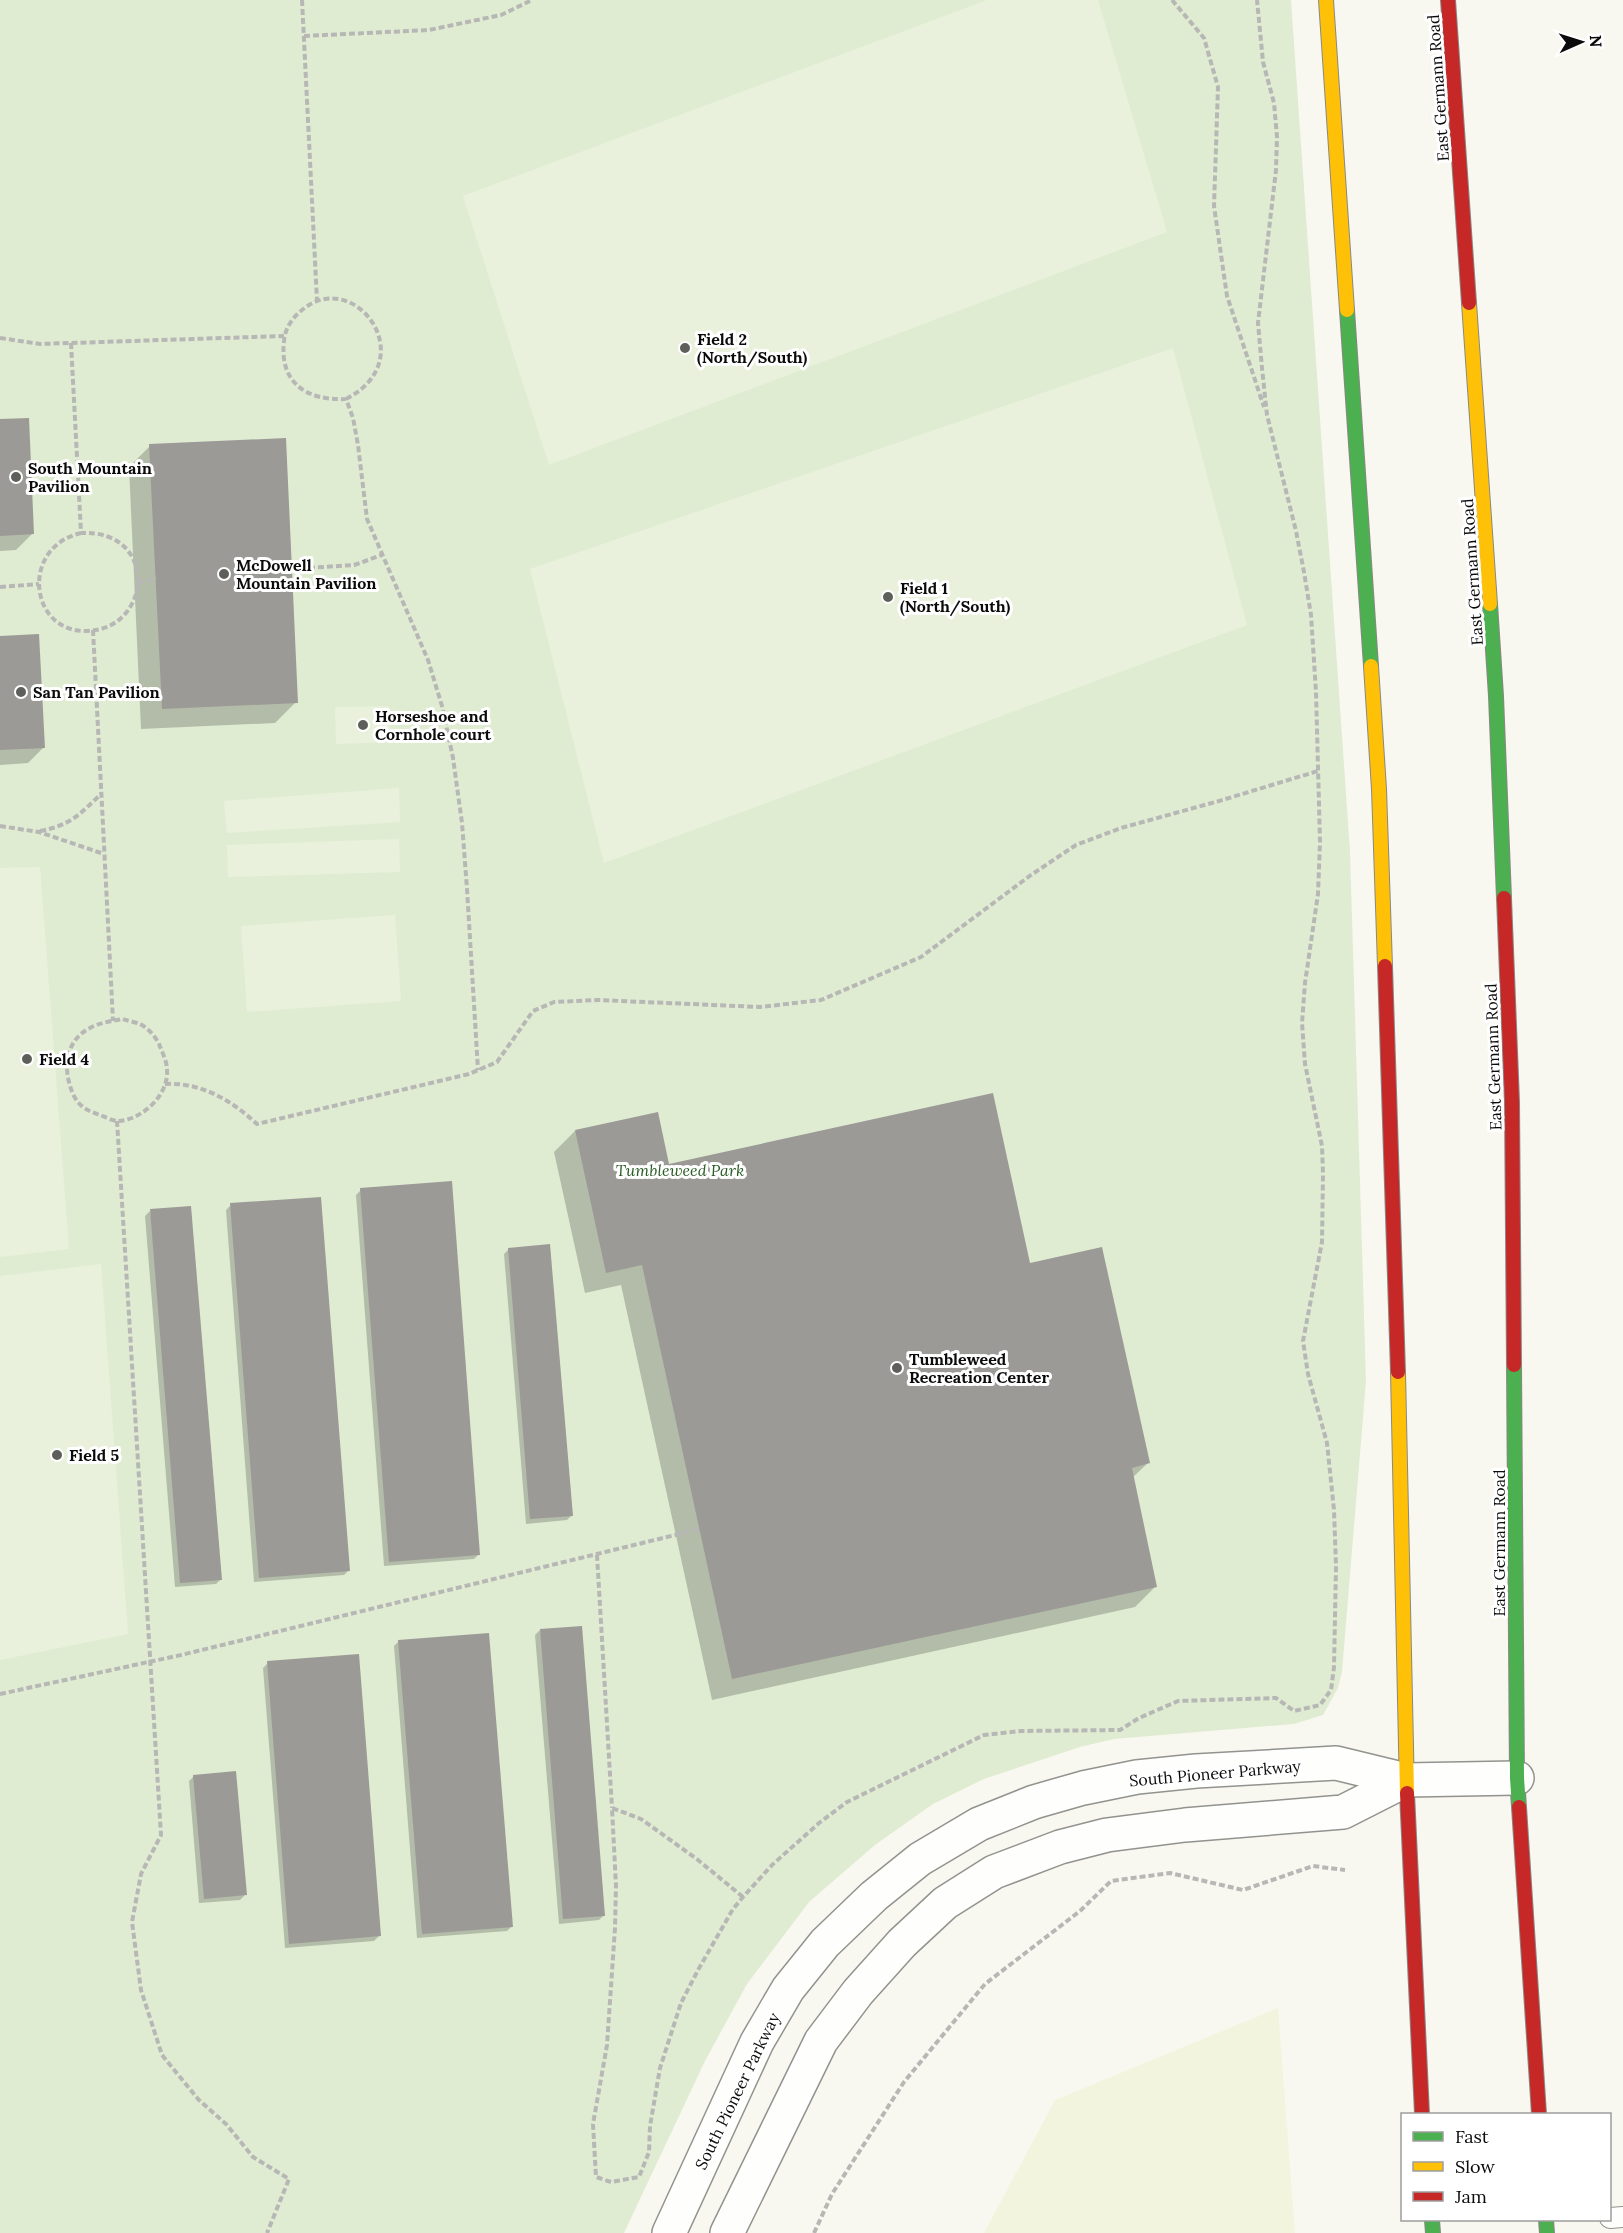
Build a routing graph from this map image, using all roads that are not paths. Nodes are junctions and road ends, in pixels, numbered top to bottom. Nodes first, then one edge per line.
1 (1326, 0) edge
2 (1448, 0) edge
3 (1517, 1778) junction
4 (1406, 1780) junction
5 (1422, 2113) edge
6 (1539, 2113) edge
7 (669, 2233) edge
8 (727, 2233) edge

1 - 4 main road
2 - 3 main road, East Germann Road
3 - 4 street, South Pioneer Parkway
3 - 6 main road, East Germann Road
4 - 5 main road
4 - 7 street, South Pioneer Parkway
4 - 8 street, South Pioneer Parkway

